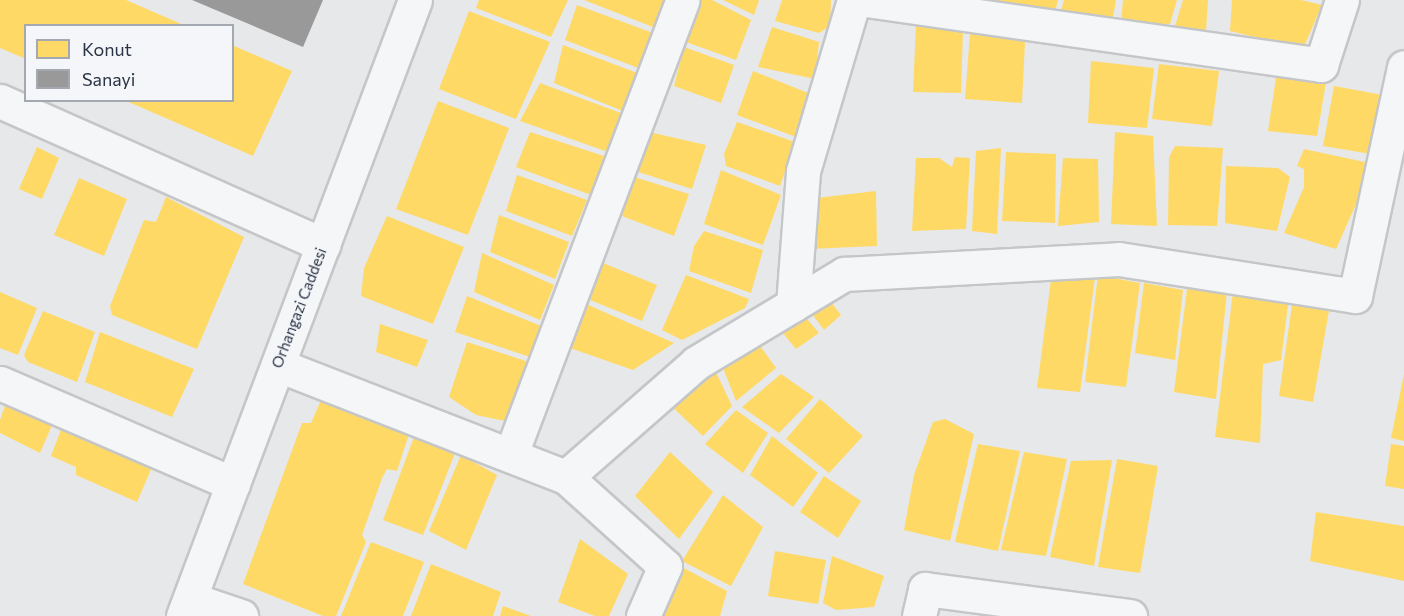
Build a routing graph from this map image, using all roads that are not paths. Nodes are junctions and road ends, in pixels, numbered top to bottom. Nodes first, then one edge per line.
1 (415, 0) edge
2 (683, 0) edge
3 (854, 0) edge
4 (866, 0) edge
5 (1342, 0) edge
6 (1404, 67) edge
7 (0, 101) edge
8 (323, 245) junction
9 (793, 305) junction
10 (278, 364) junction
11 (0, 383) edge
12 (511, 454) junction
13 (566, 477) junction
14 (233, 484) junction
15 (186, 607) edge
16 (241, 616) edge
17 (643, 616) edge
18 (919, 616) edge
19 (1130, 616) edge

1 - 8 street, Orhangazi Caddesi
2 - 12 street
3 - 9 street
4 - 5 street
6 - 9 street
7 - 8 street
8 - 10 street, Orhangazi Caddesi
9 - 13 street
10 - 12 street
10 - 14 street, Orhangazi Caddesi
11 - 14 street
12 - 13 street
13 - 17 street
14 - 15 street, Orhangazi Caddesi
15 - 16 street
18 - 19 street

